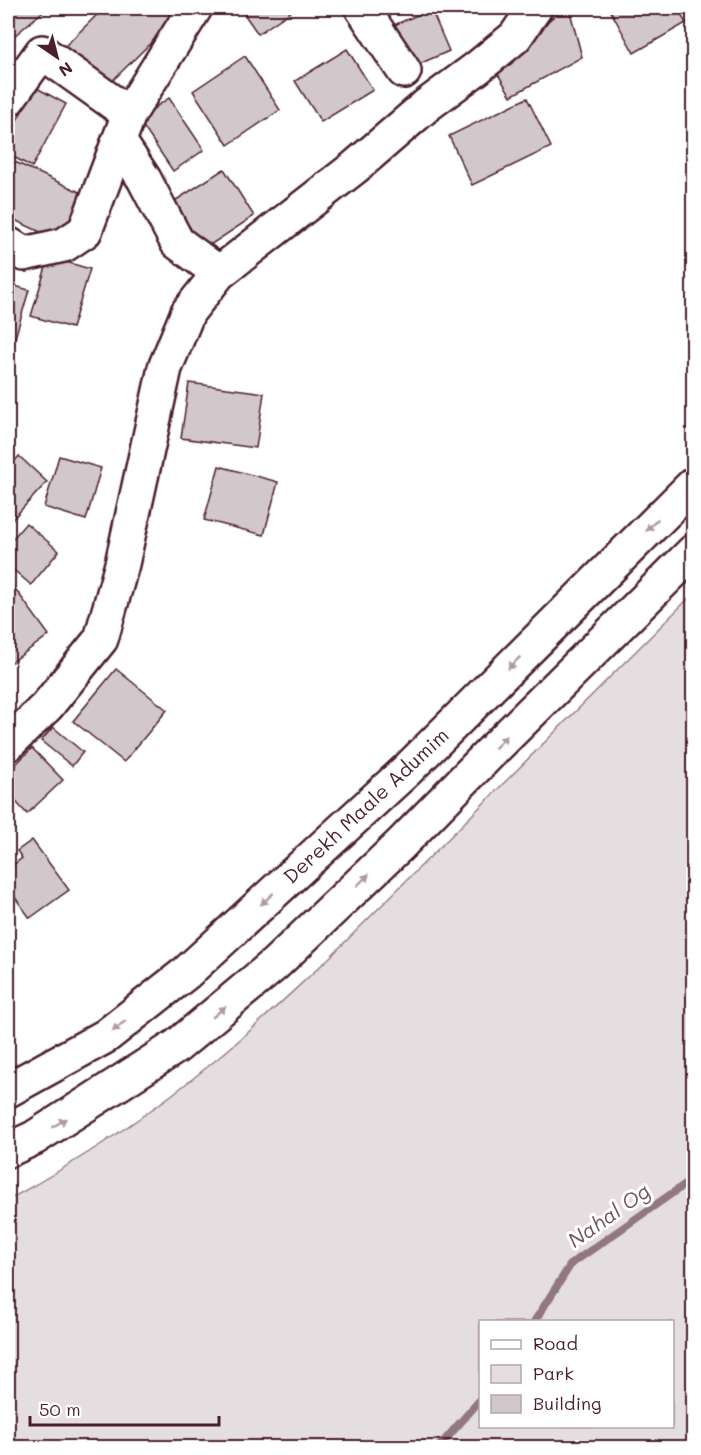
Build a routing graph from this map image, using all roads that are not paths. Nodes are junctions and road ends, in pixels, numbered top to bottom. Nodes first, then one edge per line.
1 (195, 8) edge
2 (362, 8) edge
3 (535, 8) edge
4 (404, 70) dead end
5 (8, 99) edge
6 (124, 127) junction
7 (8, 244) edge
8 (219, 273) junction
9 (693, 484) edge
10 (693, 551) edge
11 (8, 744) edge
12 (8, 1090) edge
13 (8, 1150) edge

1 - 6 main road
2 - 4 main road
3 - 8 main road
5 - 6 main road
6 - 7 main road
6 - 8 main road
8 - 11 main road
9 -> 12 main road, Derekh Maale Adumim
13 -> 10 main road

